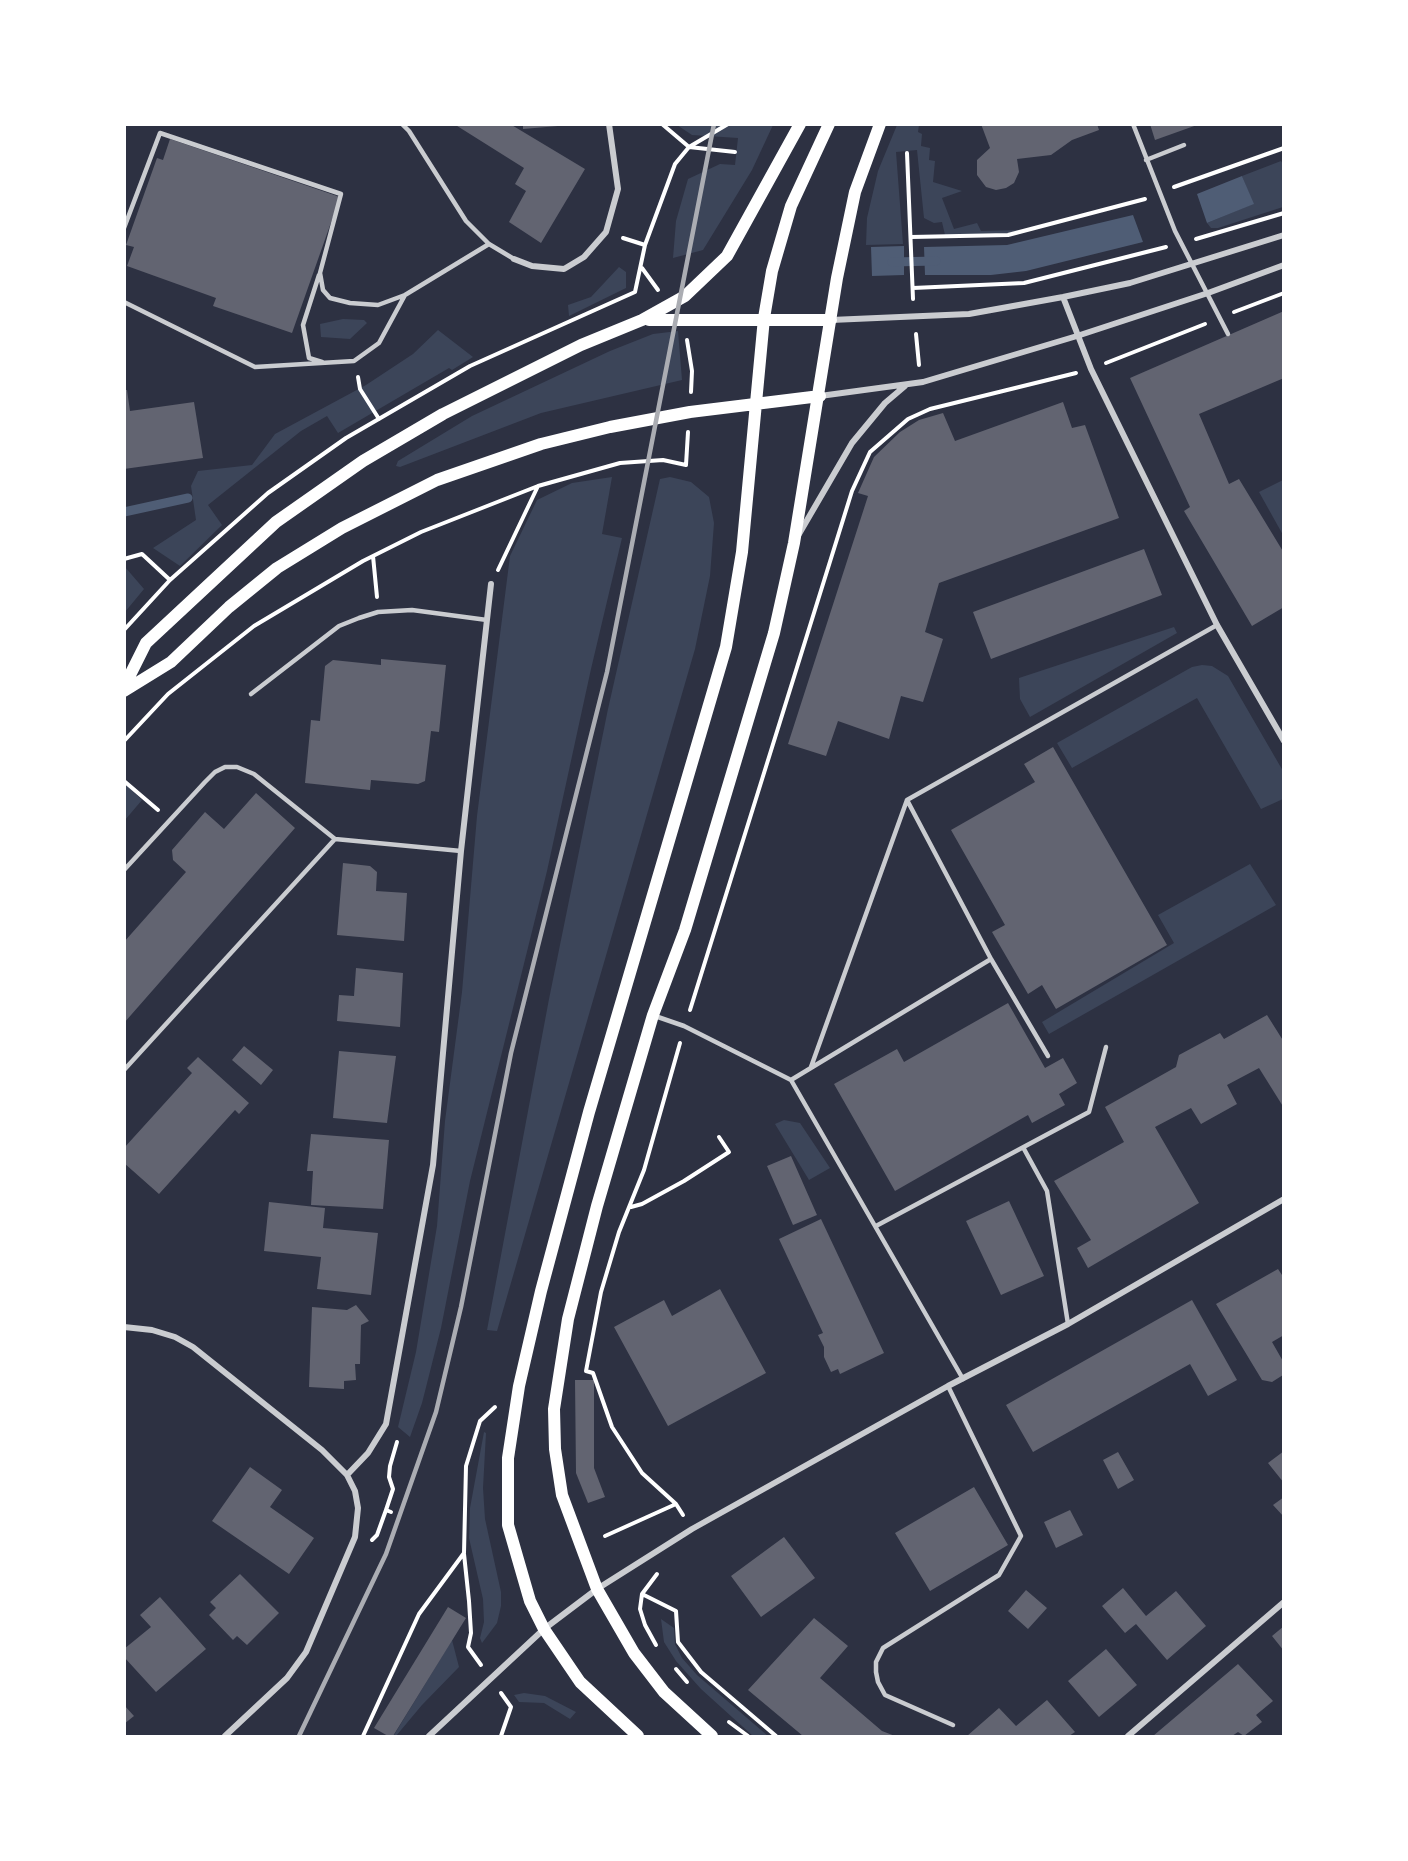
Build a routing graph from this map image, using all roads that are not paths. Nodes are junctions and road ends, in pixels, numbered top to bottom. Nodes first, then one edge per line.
1 (402, 124) edge
2 (609, 124) edge
3 (800, 124) edge
4 (829, 124) edge
5 (880, 124) edge
6 (1133, 124) edge
7 (1184, 145) dead end
8 (1146, 160) junction
9 (124, 228) edge
10 (1284, 235) edge
11 (489, 244) junction
12 (514, 259) joint
13 (1191, 263) junction
14 (1284, 265) edge
15 (320, 273) junction
16 (1208, 293) junction
17 (405, 295) junction
18 (1063, 297) junction
19 (124, 302) edge
20 (764, 318) junction
21 (642, 320) junction
22 (831, 320) junction
23 (1228, 334) dead end
24 (1077, 336) junction
25 (324, 363) junction
26 (905, 386) junction
27 (820, 396) junction
28 (755, 403) junction
29 (794, 543) junction
30 (491, 584) road end
31 (487, 620) junction
32 (1217, 625) junction
33 (124, 689) edge
34 (250, 694) dead end
35 (1284, 741) edge
36 (907, 800) junction
37 (335, 839) junction
38 (461, 851) junction
39 (124, 870) edge
40 (991, 958) junction
41 (652, 1015) junction
42 (1106, 1047) dead end
43 (1048, 1056) dead end
44 (811, 1067) junction
45 (124, 1070) edge
46 (791, 1080) junction
47 (1024, 1149) junction
48 (1284, 1199) edge
49 (876, 1226) junction
50 (1068, 1324) junction
51 (124, 1327) edge
52 (963, 1379) junction
53 (948, 1386) junction
54 (347, 1474) junction
55 (597, 1589) junction
56 (1284, 1602) edge
57 (544, 1629) junction
58 (953, 1725) dead end
59 (225, 1737) edge
60 (429, 1737) edge
61 (638, 1737) edge
62 (712, 1737) edge
63 (1128, 1737) edge

1 - 11 lane
2 - 12 street
3 - 21 main road
4 - 20 main road
5 - 22 main road
6 - 8 lane
7 - 8 lane
8 - 13 lane
9 - 15 lane
10 - 13 street
11 - 12 lane
11 - 17 lane
13 - 16 lane
13 - 18 street
14 - 16 street
15 - 17 lane
15 - 25 lane
16 - 23 lane
16 - 24 street
17 - 25 lane
18 - 22 street
18 - 24 street
19 - 25 lane
20 - 21 main road
20 - 22 main road
20 - 28 main road
21 - 33 main road
22 - 27 main road
24 - 26 street
24 - 32 street
26 - 27 street
26 - 29 street
27 - 28 main road
27 - 29 main road
28 - 33 main road
28 - 57 main road
29 - 41 main road
30 - 31 street
31 - 34 lane
31 - 38 street
32 - 35 street
32 - 36 lane
36 - 40 lane
36 - 44 lane
37 - 38 lane
37 - 39 lane
37 - 45 lane
38 - 54 street
40 - 43 lane
40 - 44 lane
41 - 46 lane
41 - 55 main road
42 - 47 lane
44 - 46 lane
46 - 49 lane
47 - 49 lane
47 - 50 lane
48 - 50 street
49 - 52 lane
50 - 52 street
51 - 54 street
52 - 53 street
53 - 55 street
53 - 58 lane
54 - 59 street
55 - 57 street
55 - 62 main road
56 - 63 street
57 - 60 street
57 - 61 main road

